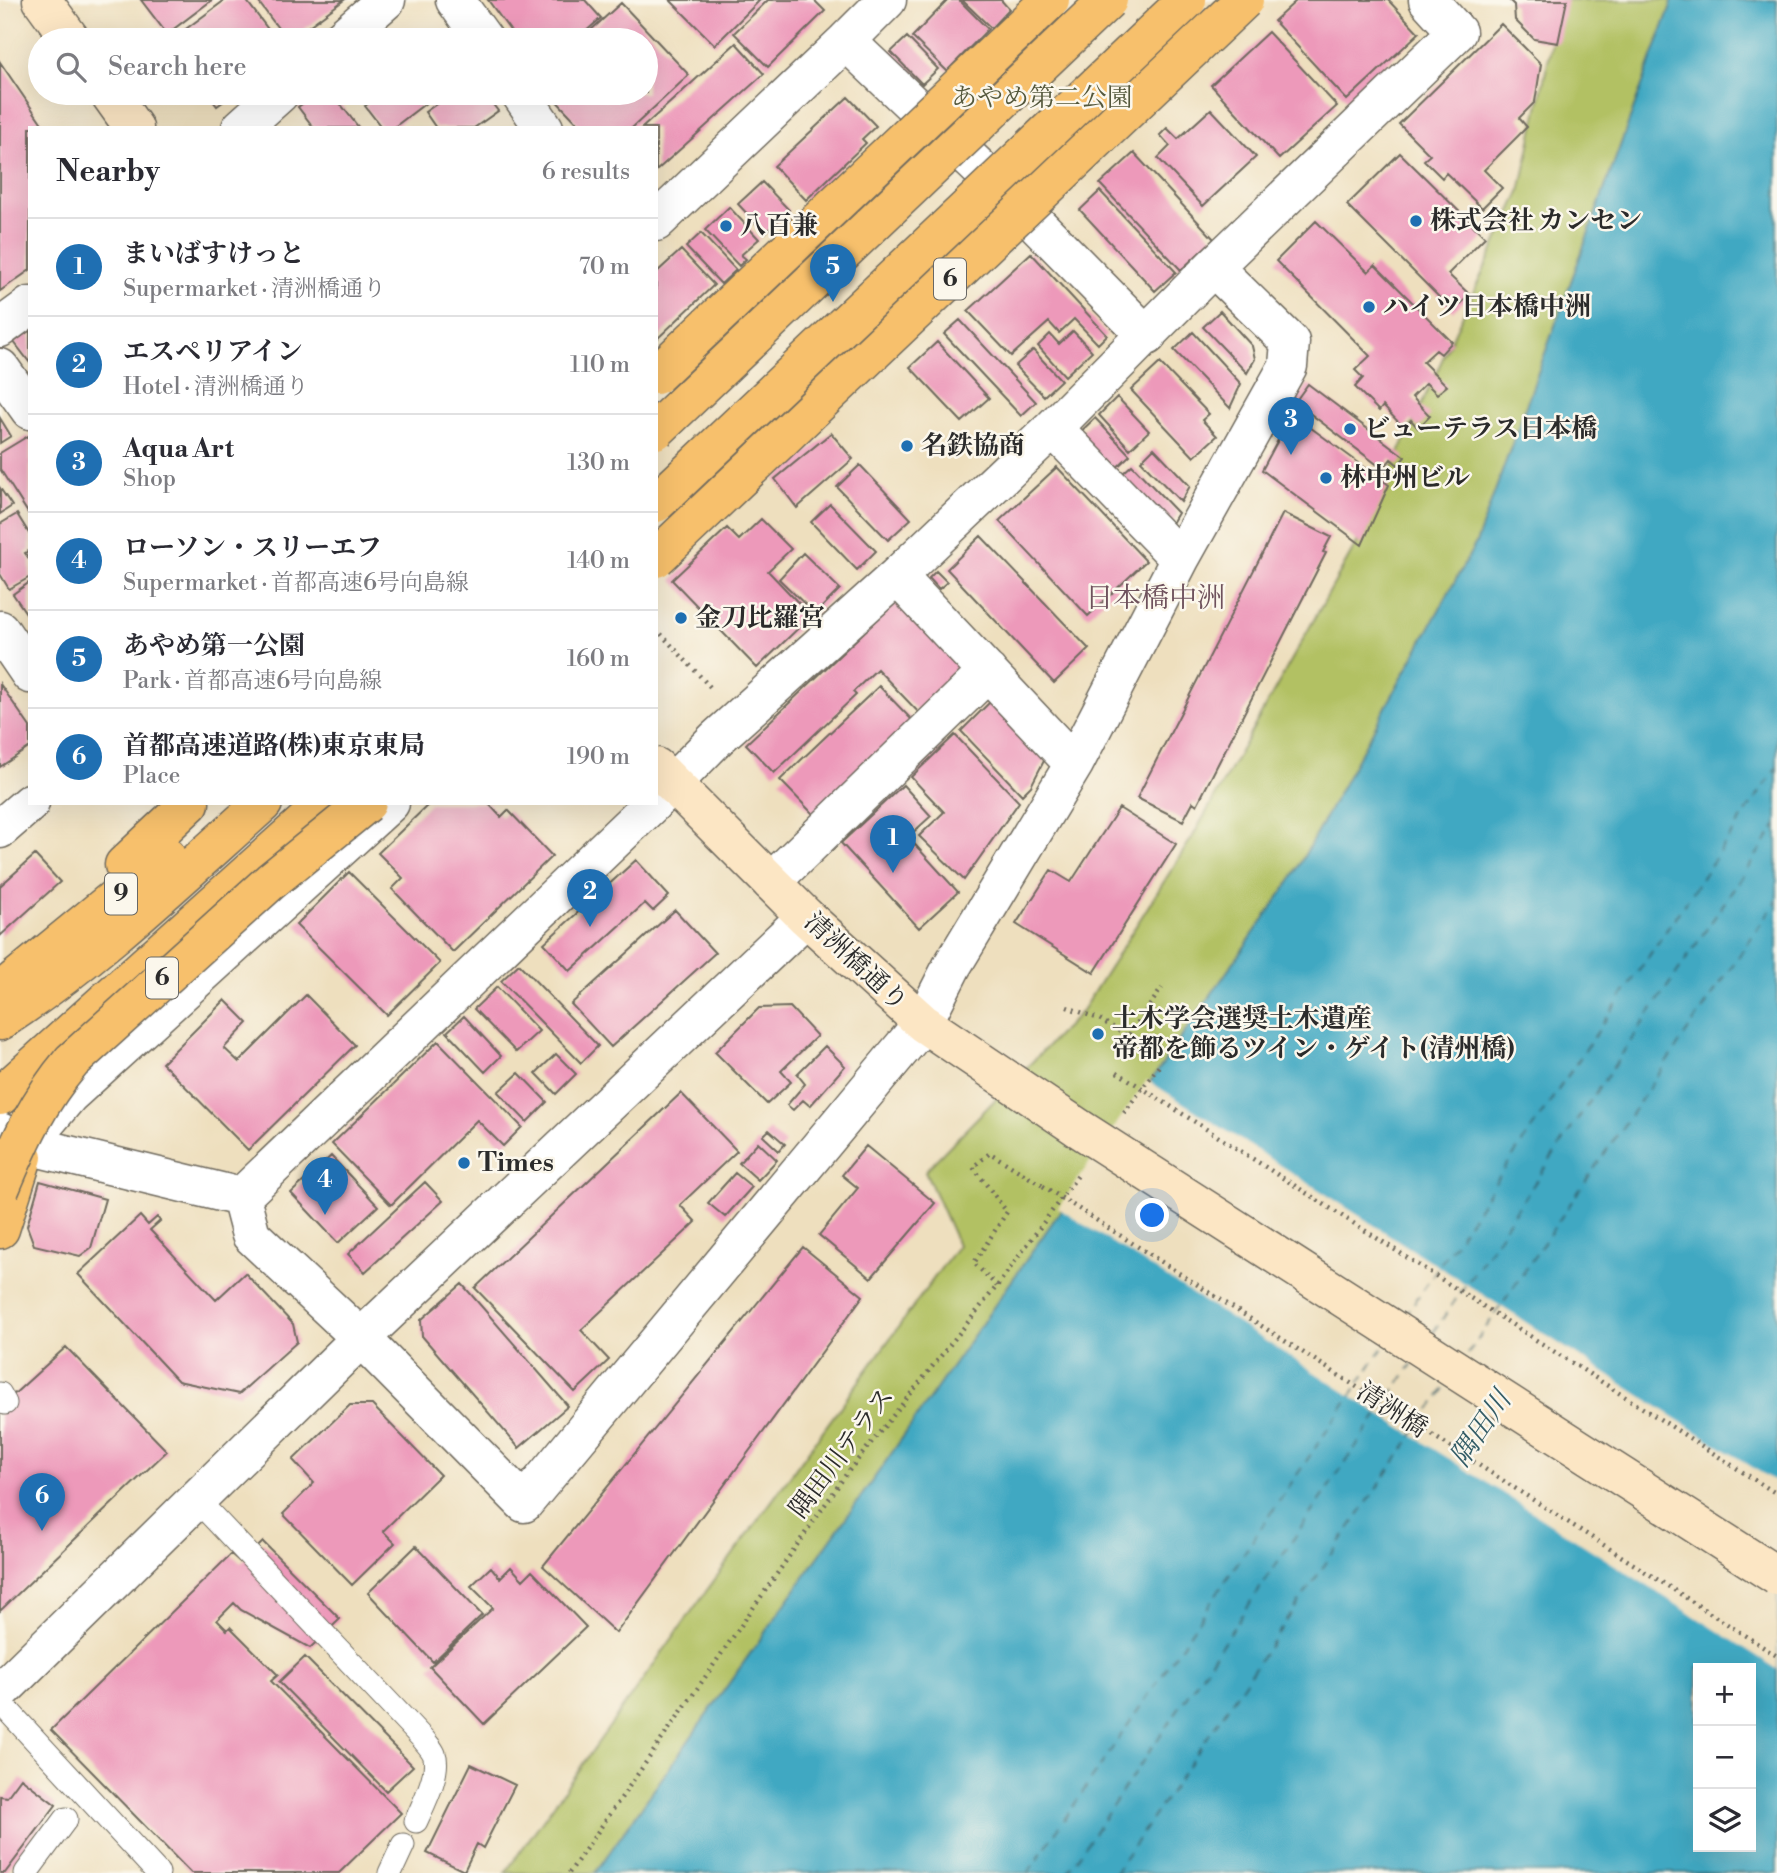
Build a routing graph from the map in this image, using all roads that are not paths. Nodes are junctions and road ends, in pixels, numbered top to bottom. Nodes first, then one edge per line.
1 (42, 0) edge
2 (386, 0) edge
3 (456, 0) edge
4 (1050, 0) edge
5 (1108, 0) edge
6 (1187, 0) edge
7 (1244, 0) edge
8 (1428, 0) edge
9 (861, 16) edge
10 (62, 28) edge
11 (354, 28) edge
12 (476, 28) edge
13 (118, 105) edge
14 (267, 105) edge
15 (528, 105) edge
16 (133, 126) edge
17 (243, 126) edge
18 (543, 126) edge
19 (658, 220) edge
20 (1213, 267) junction
21 (28, 307) edge
22 (0, 328) edge
23 (1147, 335) junction
24 (0, 368) edge
25 (658, 372) edge
26 (28, 407) edge
27 (658, 428) edge
28 (1054, 428) junction
29 (658, 501) edge
30 (658, 556) edge
31 (1180, 559) junction
32 (897, 576) junction
33 (0, 629) edge
34 (28, 671) edge
35 (988, 672) junction
36 (1074, 764) junction
37 (659, 789) edge
38 (28, 805) edge
39 (188, 805) edge
40 (245, 805) edge
41 (246, 805) edge
42 (261, 805) edge
43 (324, 805) edge
44 (365, 805) edge
45 (388, 805) edge
46 (643, 805) edge
47 (0, 829) edge
48 (771, 882) junction
49 (806, 916) junction
50 (0, 981) edge
51 (0, 992) edge
52 (923, 1023) junction
53 (0, 1024) edge
54 (0, 1096) edge
55 (13, 1139) edge
56 (0, 1189) edge
57 (241, 1197) junction
58 (0, 1229) edge
59 (361, 1338) junction
60 (197, 1500) junction
61 (1777, 1576) edge
62 (0, 1692) edge
63 (0, 1702) edge
64 (66, 1819) dead end
65 (416, 1821) dead end
66 (403, 1845) dead end
67 (26, 1873) edge
68 (158, 1873) edge
69 (390, 1873) edge

1 - 10 main road
2 - 11 street
3 - 12 street
4 - 25 highway, bridge
5 - 27 highway, bridge
6 - 29 highway, 6, bridge
7 - 30 highway, 6, bridge
8 - 20 street
9 - 19 street
9 - 23 street
13 - 16 main road
14 - 17 street
15 - 18 street
20 - 23 street
20 - 31 street
21 - 22 street
23 - 28 street
24 - 26 street
28 - 31 street
28 - 32 street
31 - 36 street
32 - 35 street
32 - 37 street
33 - 34 street
35 - 36 street
35 - 48 street
36 - 52 street
37 - 48 main road, 清洲橋通り
38 - 47 street
39 - 50 highway
40 - 51 highway, 9
41 - 53 highway
42 - 53 highway
43 - 54 highway, 6
44 - 56 highway, 6, bridge
45 - 55 street
46 - 57 street
48 - 49 main road, 清洲橋通り
49 - 52 main road, 清洲橋通り
49 - 59 street
52 - 59 street
52 - 61 main road, 清洲橋通り, bridge
55 - 57 street
55 - 58 highway
57 - 59 street
59 - 60 street
60 - 62 street
60 - 65 lane
63 - 68 lane
64 - 67 lane
66 - 69 lane

